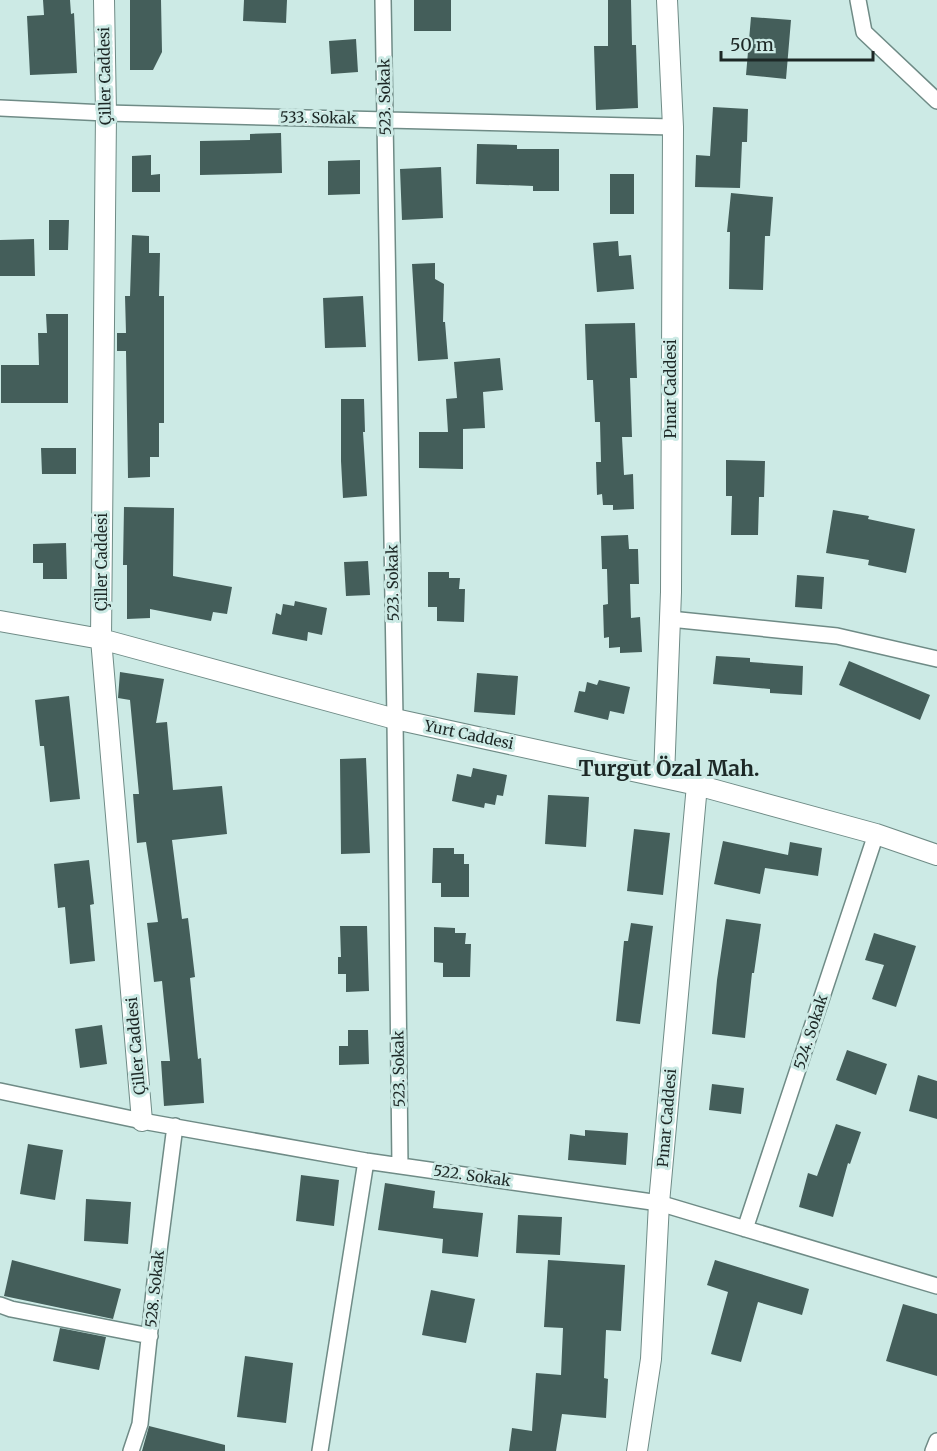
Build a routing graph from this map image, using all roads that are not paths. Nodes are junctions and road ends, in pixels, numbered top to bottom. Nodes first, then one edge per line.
1 (104, 0) edge
2 (383, 0) edge
3 (666, 0) edge
4 (858, 0) edge
5 (937, 101) edge
6 (0, 108) edge
7 (106, 113) junction
8 (385, 120) junction
9 (673, 127) junction
10 (670, 619) junction
11 (0, 621) edge
12 (101, 639) junction
13 (937, 659) edge
14 (395, 719) junction
15 (664, 777) junction
16 (696, 785) junction
17 (876, 834) junction
18 (937, 855) edge
19 (0, 1091) edge
20 (142, 1121) junction
21 (175, 1126) junction
22 (366, 1161) junction
23 (400, 1166) junction
24 (659, 1203) junction
25 (745, 1229) junction
26 (937, 1286) edge
27 (0, 1305) edge
28 (150, 1336) junction
29 (937, 1441) edge
30 (131, 1451) edge
31 (320, 1451) edge
32 (637, 1451) edge
33 (933, 1451) edge

1 - 7 street, Çiller Caddesi
2 - 8 street, 523. Sokak
3 - 9 street, Pınar Caddesi
4 - 5 street
6 - 7 street, 533. Sokak
7 - 8 street, 533. Sokak
7 - 12 street, Çiller Caddesi
8 - 9 street, 533. Sokak
8 - 14 street, 523. Sokak
9 - 10 street, Pınar Caddesi
10 - 13 street
10 - 15 street, Pınar Caddesi
11 - 12 street, Yurt Caddesi
12 - 14 street, Yurt Caddesi
12 - 20 street, Çiller Caddesi
14 - 15 street, Yurt Caddesi
14 - 23 street, 523. Sokak
15 - 16 street, Yurt Caddesi
16 - 17 street, Yurt Caddesi
16 - 24 street, Pınar Caddesi
17 - 18 street, Yurt Caddesi
17 - 25 street, 524. Sokak
19 - 20 street, 522. Sokak
20 - 21 street, 522. Sokak
21 - 22 street, 522. Sokak
21 - 28 street, 528. Sokak
22 - 23 street, 522. Sokak
22 - 31 street
23 - 24 street, 522. Sokak
24 - 25 street, 522. Sokak
24 - 32 street, Pınar Caddesi
25 - 26 street, 522. Sokak
27 - 28 street
28 - 30 street, 528. Sokak
29 - 33 street

